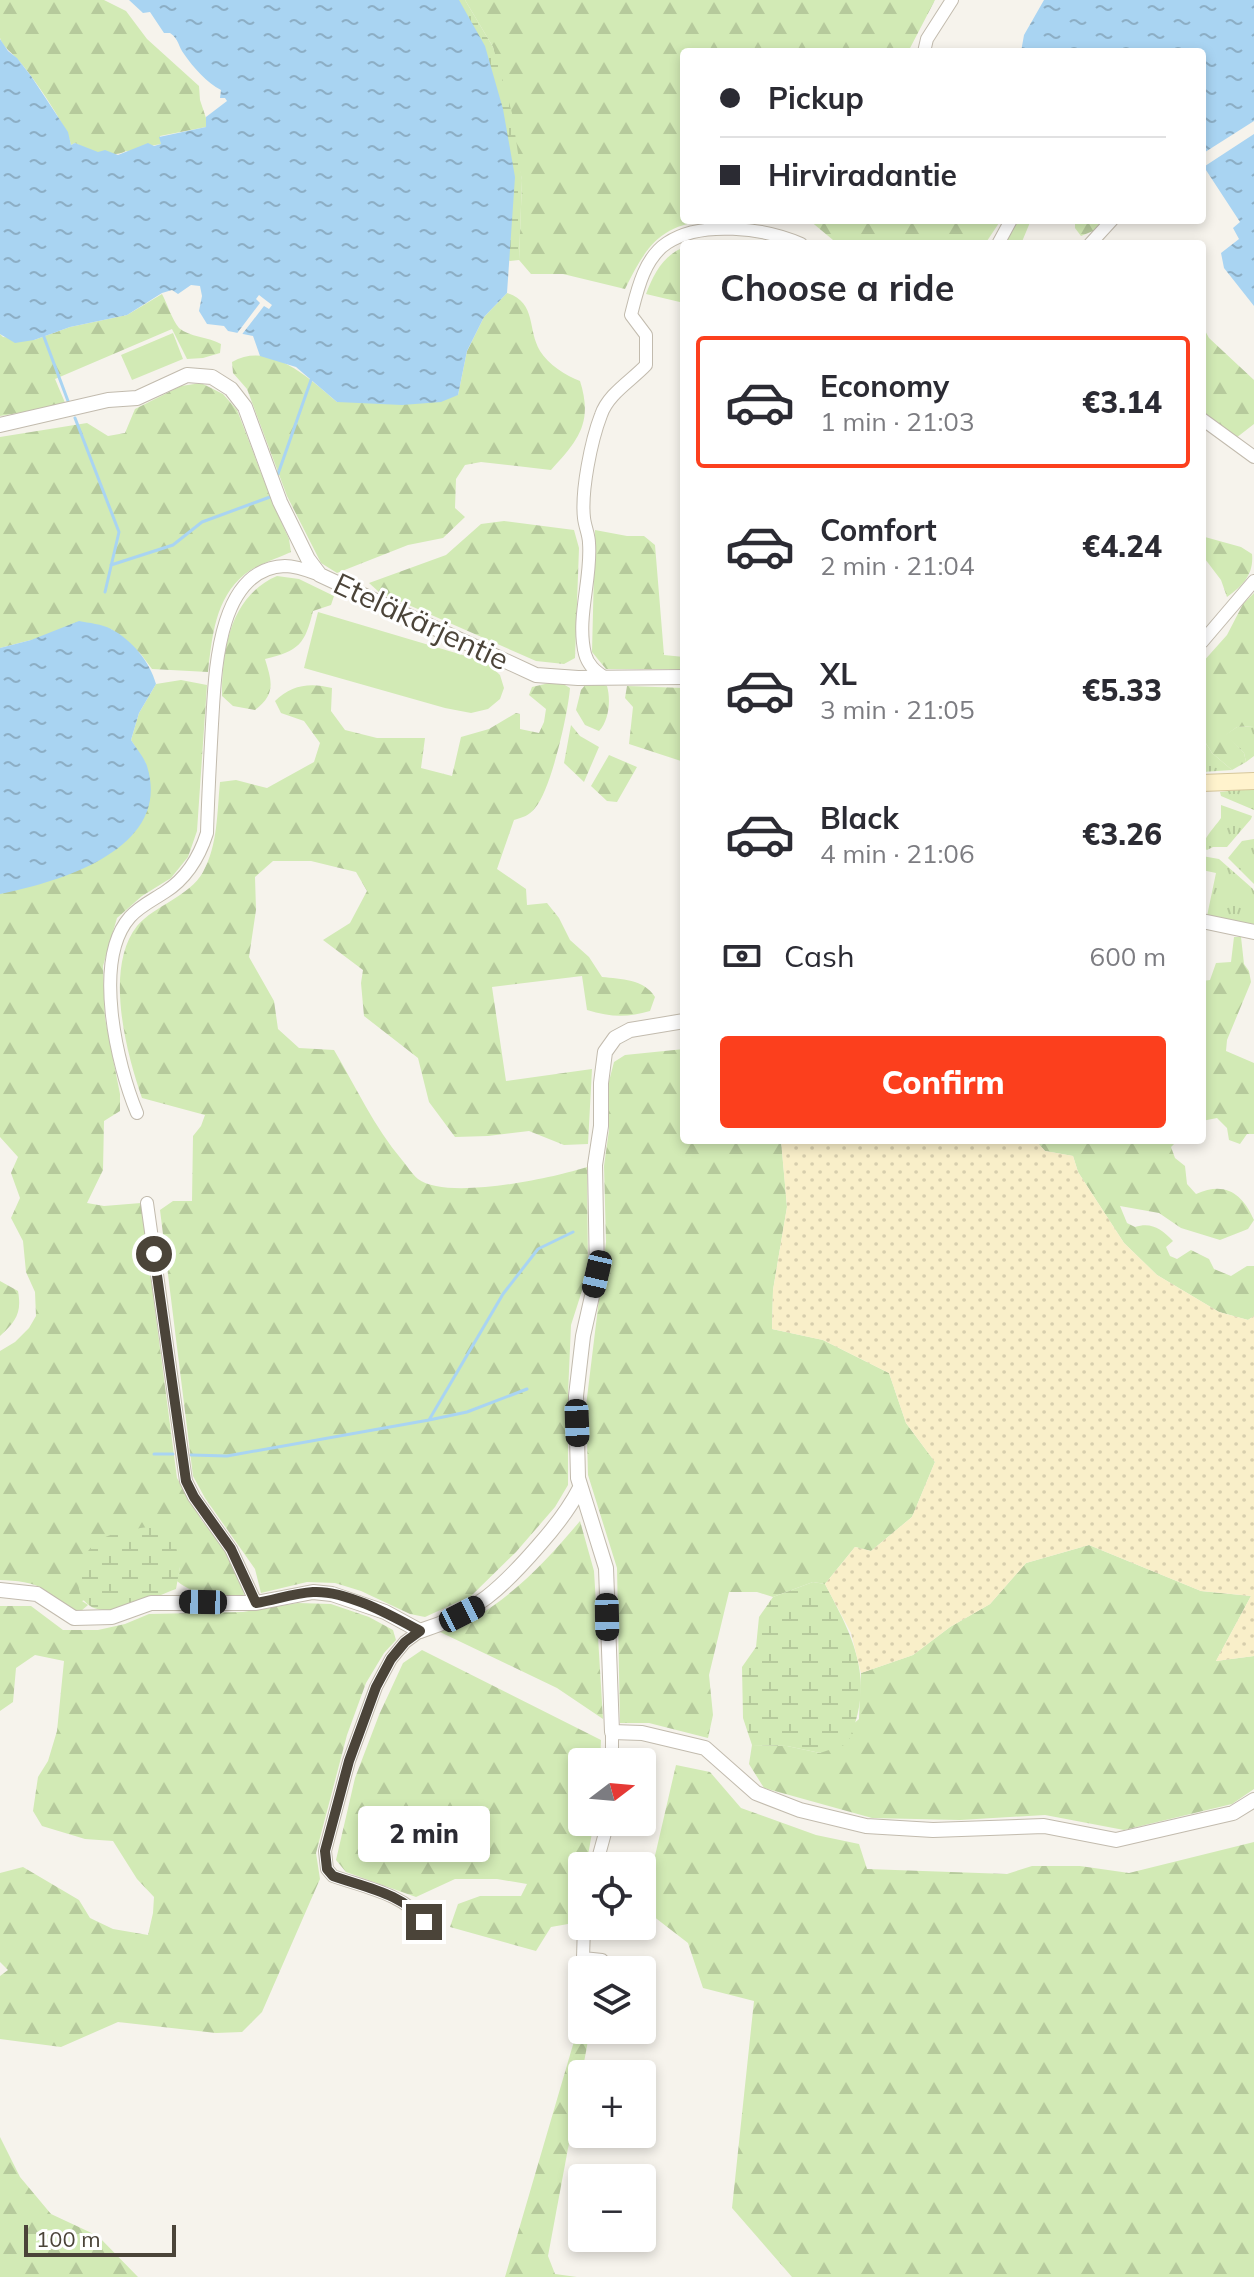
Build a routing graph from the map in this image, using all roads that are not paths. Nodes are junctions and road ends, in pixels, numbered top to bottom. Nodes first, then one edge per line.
1 (952, 0) edge
2 (925, 48) edge
3 (1108, 224) edge
4 (784, 240) edge
5 (1094, 240) edge
6 (1206, 422) edge
7 (0, 425) edge
8 (1254, 457) edge
9 (320, 575) junction
10 (1254, 581) edge
11 (1206, 637) edge
12 (604, 677) junction
13 (680, 677) edge
14 (1254, 781) edge
15 (1206, 783) edge
16 (1206, 922) edge
17 (1254, 932) edge
18 (680, 1022) edge
19 (137, 1113) dead end
20 (147, 1203) dead end
21 (580, 1488) junction
22 (0, 1590) edge
23 (256, 1603) junction
24 (420, 1631) junction
25 (612, 1732) junction
26 (612, 1748) edge
27 (1254, 1800) edge
28 (424, 1922) dead end

1 - 2 street
3 - 5 street
4 - 12 street
6 - 8 street
7 - 9 street, Eteläkärjentie
9 - 12 street, Eteläkärjentie
9 - 19 street
10 - 11 street
12 - 13 street, Eteläkärjentie
14 - 15 main road
16 - 17 street
18 - 21 street
20 - 23 street
21 - 24 street
21 - 25 street
22 - 23 street
23 - 24 street
24 - 28 street
25 - 26 street
25 - 27 street

